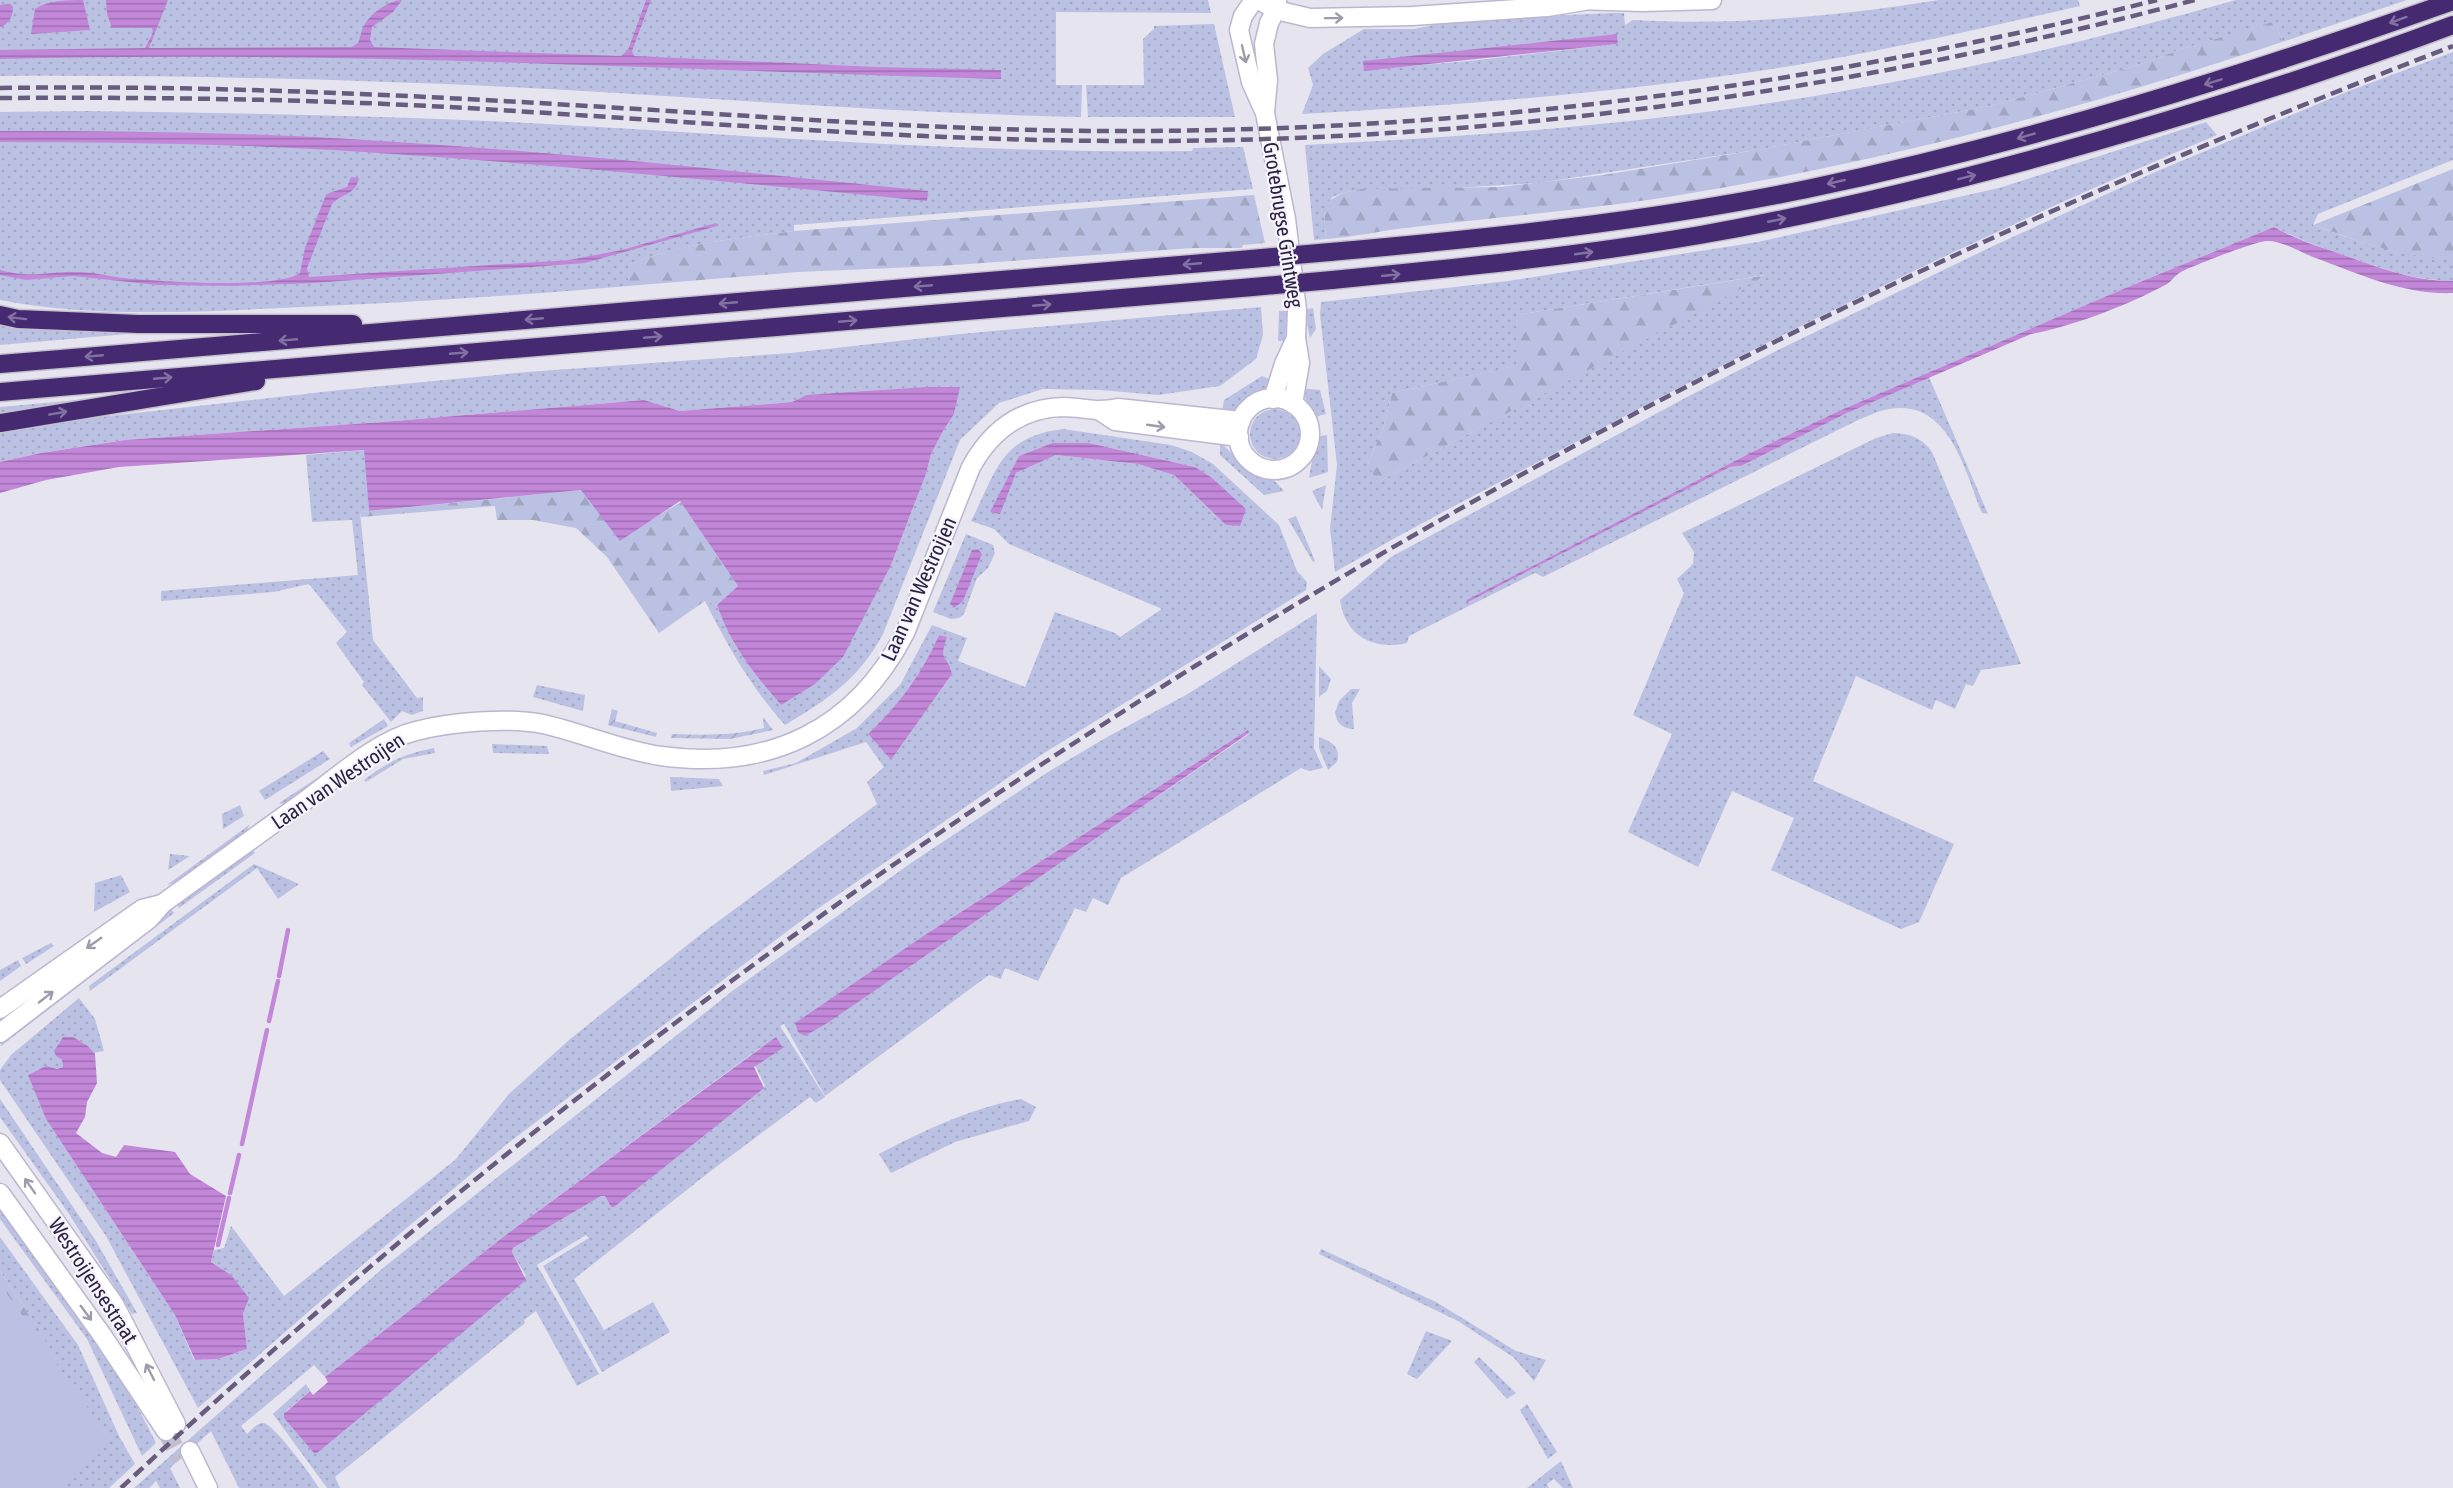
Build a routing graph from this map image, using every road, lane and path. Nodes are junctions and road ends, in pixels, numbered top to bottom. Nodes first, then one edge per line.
1 (1254, 0) edge
2 (1259, 0) edge
3 (1712, 0) edge
4 (1579, 1) edge
5 (2453, 1) edge
6 (1277, 5) edge
7 (2453, 25) edge
8 (1265, 113) junction
9 (0, 315) edge
10 (472, 324) junction
11 (1296, 338) junction
12 (401, 358) junction
13 (0, 364) edge
14 (0, 392) edge
15 (1273, 399) junction
16 (1293, 404) junction
17 (0, 423) edge
18 (1240, 429) junction
19 (162, 904) junction
20 (0, 1009) edge
21 (0, 1033) edge
22 (0, 1143) edge
23 (0, 1192) edge
24 (195, 1488) edge
25 (208, 1488) edge

1 -> 8 street, Grotebrugse Grintweg
2 - 6 street
3 - 4 street
6 -> 4 street
5 -> 10 highway, bridge
6 - 8 street, Grotebrugse Grintweg
12 -> 7 highway, bridge
8 - 11 street, Grotebrugse Grintweg
10 -> 9 highway
10 -> 13 highway
11 - 15 street, Grotebrugse Grintweg
11 - 16 street, Grotebrugse Grintweg
14 -> 12 highway
17 -> 12 highway
15 - 16 street
15 - 18 street
16 - 18 street
18 - 19 street, Laan van Westroijen
19 -> 20 street, Laan van Westroijen
21 -> 19 street, Laan van Westroijen
23 -> 22 street, Westroijensestraat
24 - 25 street

